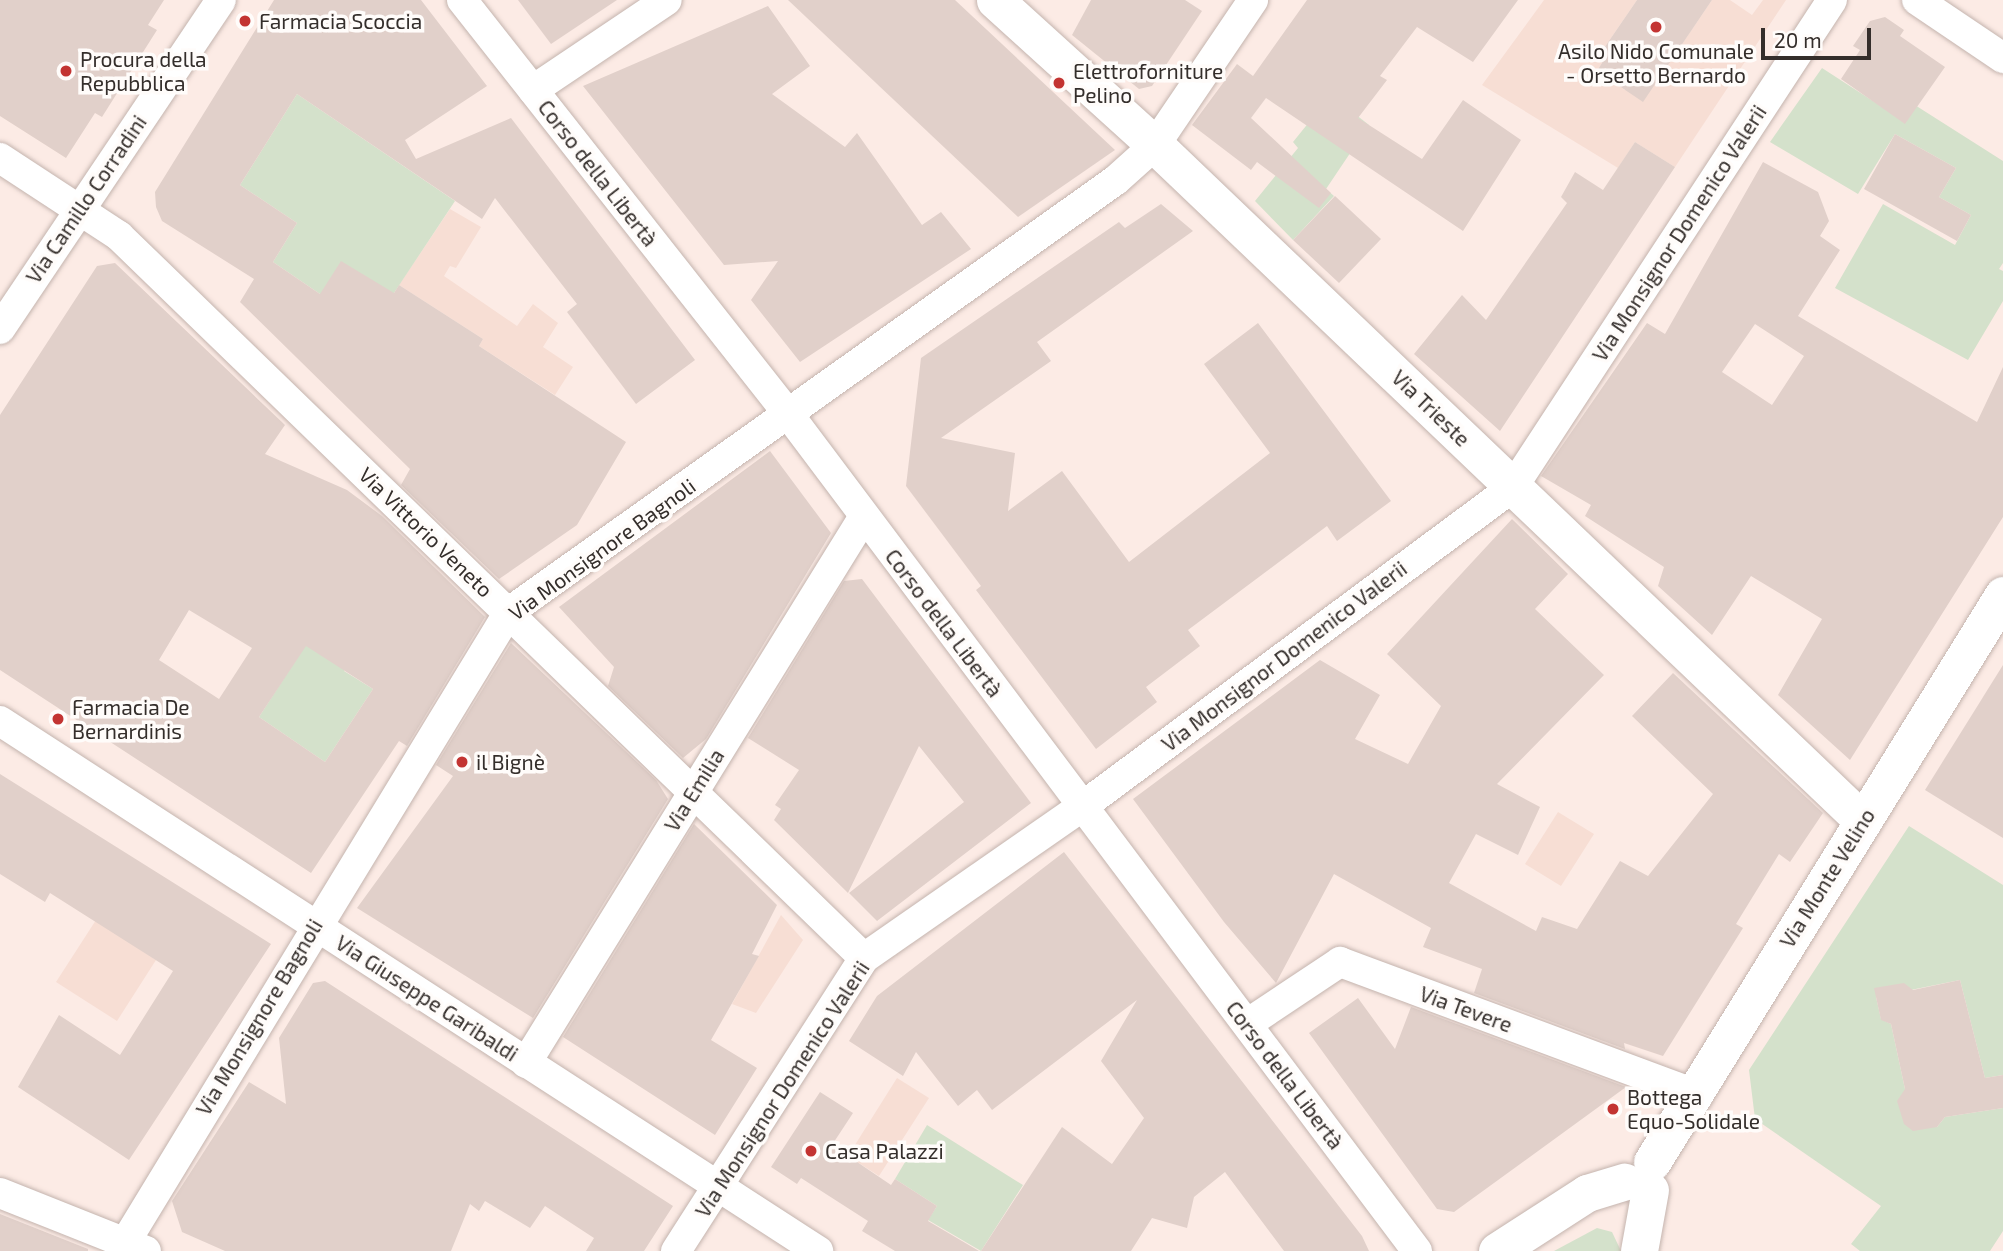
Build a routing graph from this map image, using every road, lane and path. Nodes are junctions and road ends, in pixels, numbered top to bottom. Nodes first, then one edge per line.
1 (220, 0) edge
2 (462, 0) edge
3 (667, 0) edge
4 (995, 0) edge
5 (1252, 0) edge
6 (1832, 0) edge
7 (1917, 0) edge
8 (2003, 58) edge
9 (533, 90) junction
10 (1155, 145) junction
11 (0, 158) edge
12 (77, 209) junction
13 (0, 329) edge
14 (789, 415) junction
15 (1513, 487) junction
16 (863, 518) junction
17 (2003, 595) edge
18 (509, 612) junction
19 (0, 721) edge
20 (694, 790) junction
21 (1083, 806) junction
22 (1863, 821) junction
23 (314, 925) junction
24 (864, 958) junction
25 (1247, 1024) junction
26 (526, 1063) junction
27 (1698, 1095) junction
28 (1642, 1178) junction
29 (717, 1186) junction
30 (0, 1193) edge
31 (130, 1248) edge
32 (676, 1251) edge
33 (818, 1251) edge
34 (1418, 1251) edge
35 (1497, 1251) edge
36 (1639, 1251) edge

1 - 12 street, Via Camillo Corradini
2 - 9 street, Corso della Libertà
3 - 9 street
4 - 10 street, Via Trieste
5 - 10 street, Via Monsignore Bagnoli
6 - 15 street, Via Monsignor Domenico Valerii
7 - 8 street
9 - 14 street, Corso della Libertà
10 - 14 street, Via Monsignore Bagnoli
10 - 15 street, Via Trieste
11 - 12 street, Via Vittorio Veneto
12 - 13 street, Via Camillo Corradini
12 - 18 street, Via Vittorio Veneto
14 - 16 street, Corso della Libertà
14 - 18 street, Via Monsignore Bagnoli
15 - 21 street, Via Monsignor Domenico Valerii
15 - 22 street, Via Trieste
16 - 20 street, Via Emilia
16 - 21 street, Corso della Libertà
17 - 22 street, Via Monte Velino
18 - 20 street, Via Vittorio Veneto
18 - 23 street, Via Monsignore Bagnoli
19 - 23 street, Via Giuseppe Garibaldi
20 - 24 street, Via Vittorio Veneto
20 - 26 street, Via Emilia
21 - 24 street, Via Monsignor Domenico Valerii
21 - 25 street, Corso della Libertà
22 - 27 street, Via Monte Velino
23 - 26 street, Via Giuseppe Garibaldi
23 - 31 street, Via Monsignore Bagnoli
24 - 29 street, Via Monsignor Domenico Valerii
25 - 27 street, Via Tevere
25 - 34 street, Corso della Libertà
26 - 29 street, Via Giuseppe Garibaldi
27 - 28 street, Via Monte Velino
28 - 35 street
28 - 36 street
29 - 32 street, Via Monsignor Domenico Valerii
29 - 33 street, Via Giuseppe Garibaldi
30 - 31 street

